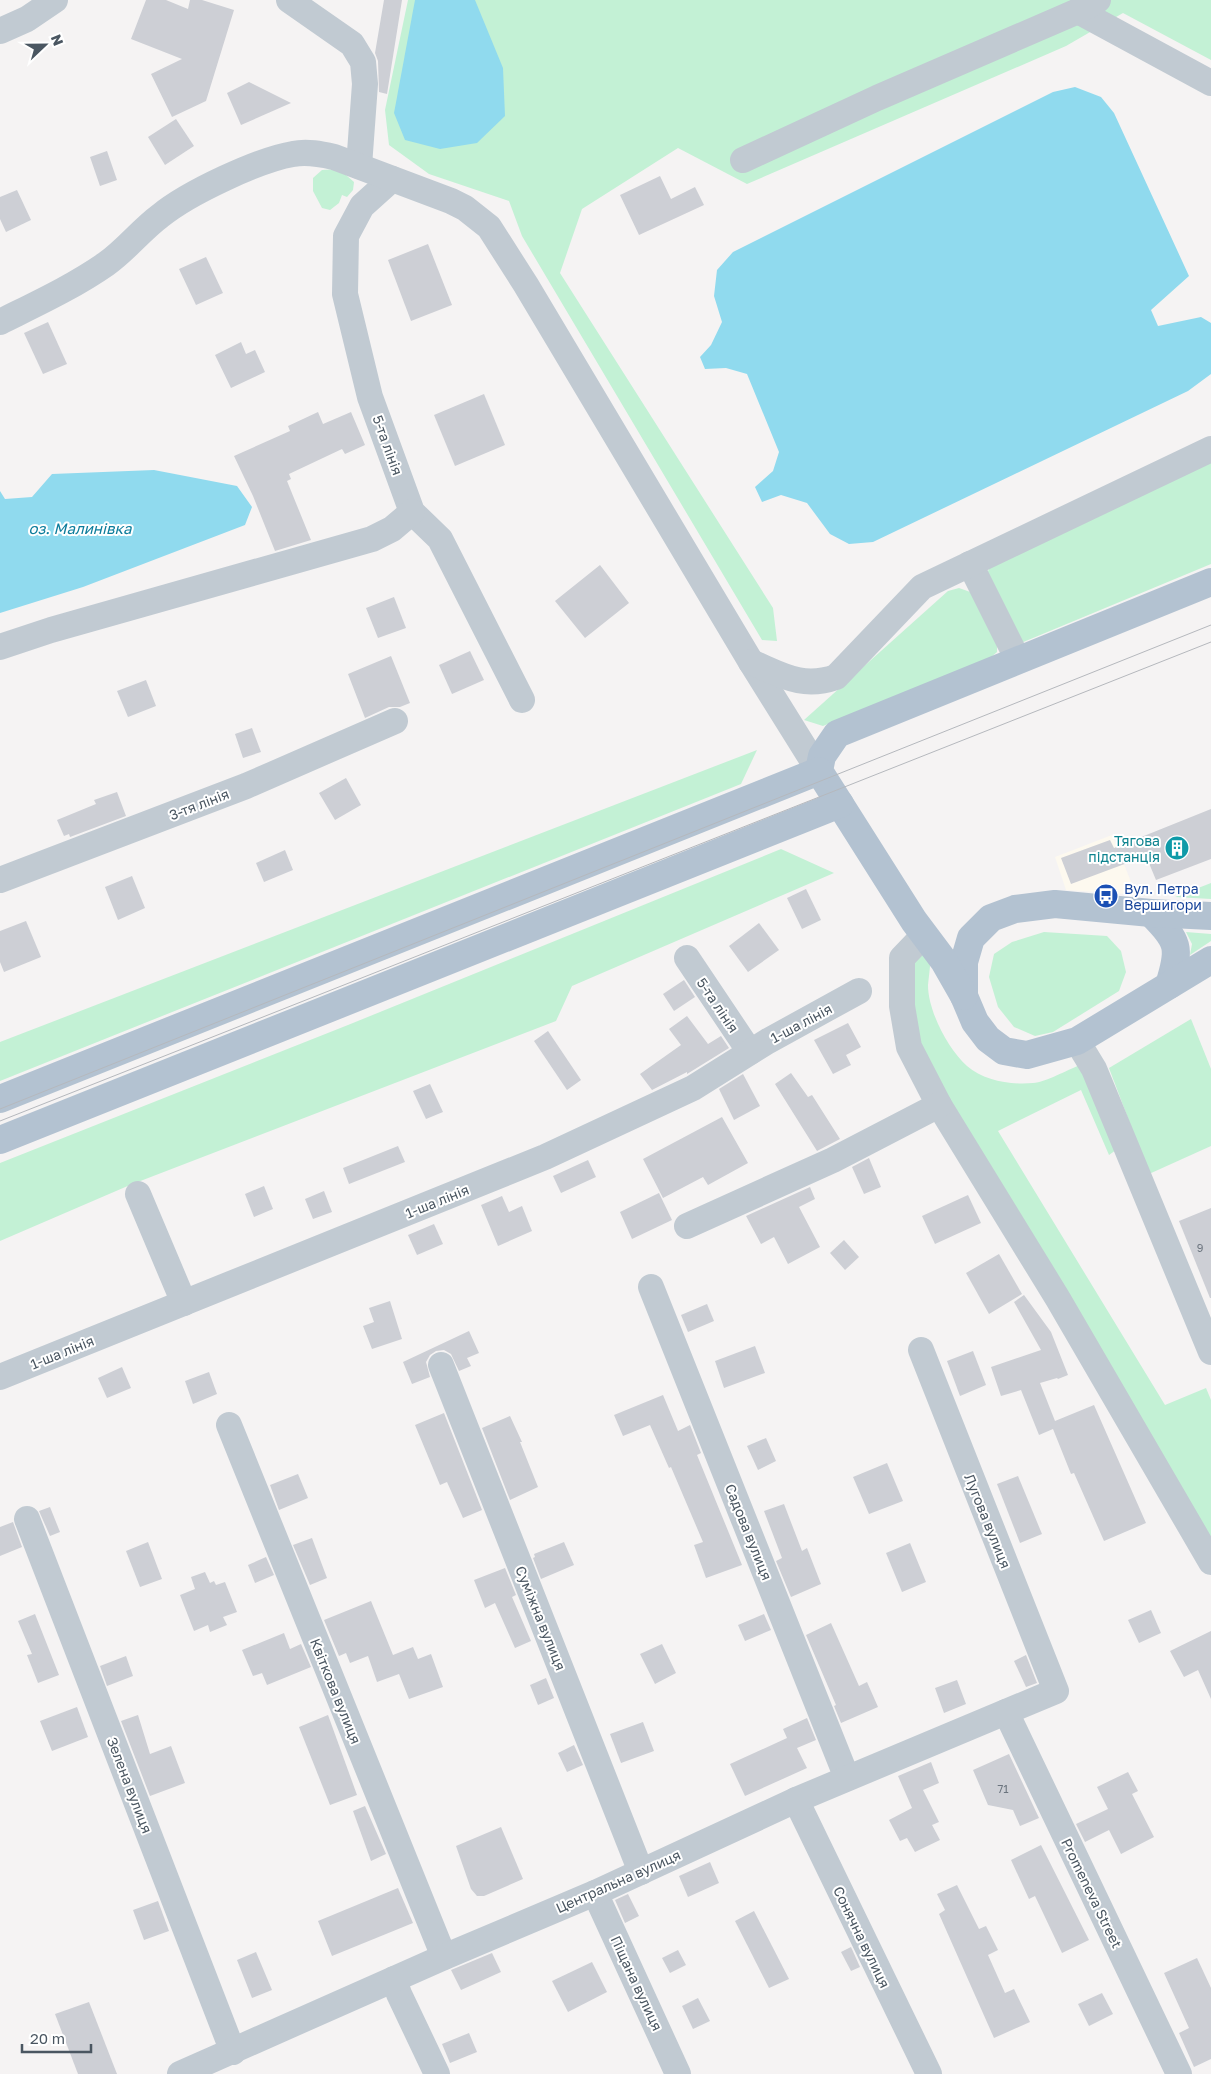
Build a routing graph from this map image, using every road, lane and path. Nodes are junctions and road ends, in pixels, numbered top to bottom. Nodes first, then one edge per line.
1 (55, 0) edge
2 (289, 0) edge
3 (1088, 6) edge
4 (0, 30) edge
5 (1211, 83) edge
6 (743, 160) dead end
7 (359, 166) junction
8 (392, 179) junction
9 (0, 322) edge
10 (1211, 449) edge
11 (412, 512) junction
12 (970, 564) junction
13 (1211, 582) edge
14 (0, 647) edge
15 (1018, 660) junction
16 (751, 662) junction
17 (522, 700) dead end
18 (395, 721) dead end
19 (819, 771) junction
20 (840, 804) junction
21 (0, 880) edge
22 (1151, 913) junction
23 (1211, 916) edge
24 (919, 928) junction
25 (971, 938) junction
26 (687, 958) dead end
27 (1211, 960) edge
28 (1169, 985) junction
29 (859, 991) dead end
30 (964, 996) junction
31 (1077, 1041) junction
32 (750, 1052) junction
33 (0, 1099) edge
34 (939, 1105) junction
35 (0, 1140) edge
36 (138, 1194) dead end
37 (686, 1226) dead end
38 (651, 1286) dead end
39 (184, 1303) junction
40 (1205, 1324) edge
41 (921, 1350) dead end
42 (1211, 1352) edge
43 (440, 1365) dead end
44 (0, 1377) edge
45 (229, 1425) dead end
46 (27, 1519) dead end
47 (1211, 1562) edge
48 (1056, 1691) joint
49 (1006, 1712) junction
50 (847, 1778) junction
51 (796, 1800) junction
52 (641, 1872) junction
53 (594, 1893) junction
54 (444, 1957) junction
55 (394, 1979) junction
56 (233, 2052) junction
57 (180, 2074) edge
58 (437, 2074) edge
59 (678, 2074) edge
60 (929, 2074) edge
61 (1179, 2074) edge

1 - 4 street
2 - 7 street
3 - 5 street
3 - 6 street
7 - 8 street
7 - 9 street
8 - 11 street, 5-та лінія
8 - 16 street
10 - 12 street
11 - 14 street
11 - 17 street, 5-та лінія
12 - 15 street
12 - 16 street
13 - 15 main road
15 - 19 main road
16 - 19 street
18 - 21 street, 3-тя лінія
19 - 20 main road
19 - 33 main road
20 - 24 main road
20 - 35 main road
22 - 23 main road
22 - 25 main road
22 - 28 main road
24 - 25 main road
24 - 30 main road
24 - 34 street
25 - 30 main road
26 - 32 street, 5-та лінія
27 - 28 main road
28 - 31 main road
29 - 32 street, 1-ша лінія
30 - 31 main road
31 - 40 street
32 - 39 street, 1-ша лінія
34 - 37 street
34 - 47 street
36 - 39 street
38 - 50 street, Садова вулиця
39 - 44 street, 1-ша лінія
40 - 42 street
41 - 48 street, Лугова вулиця
43 - 52 street, Суміжна вулиця
45 - 54 street, Квіткова вулиця
46 - 56 street, Зелена вулиця
48 - 49 street, Центральна вулиця
49 - 50 street, Центральна вулиця
49 - 61 street, Promeneva Street
50 - 51 street, Центральна вулиця
51 - 52 street, Центральна вулиця
51 - 60 street, Сонячна вулиця
52 - 53 street, Центральна вулиця
53 - 54 street, Центральна вулиця
53 - 59 street, Піщана вулиця
54 - 55 street, Центральна вулиця
55 - 56 street, Центральна вулиця
55 - 58 street
56 - 57 street, Центральна вулиця

